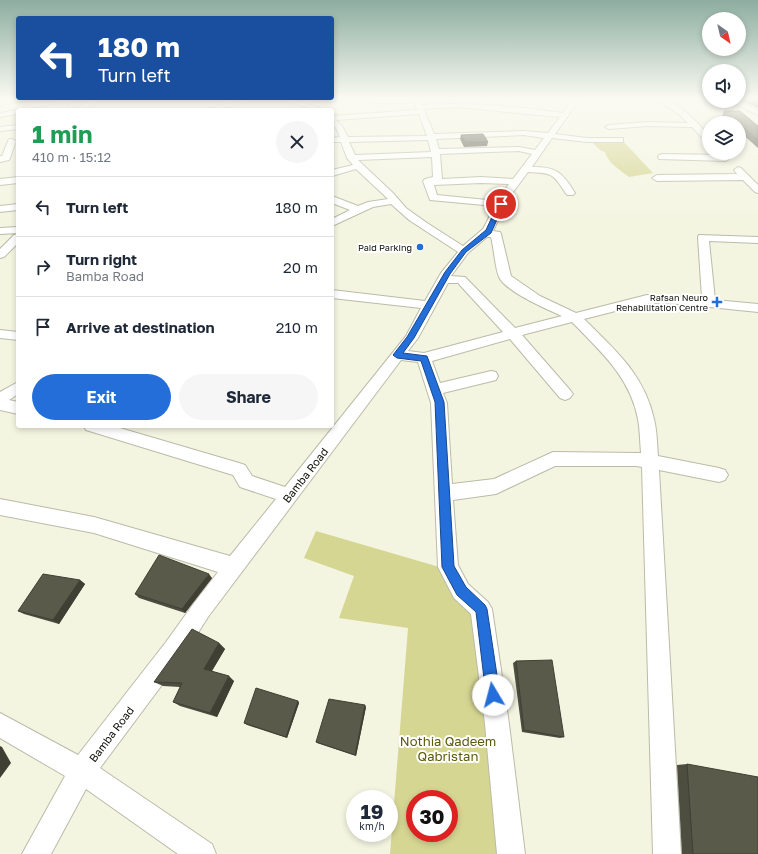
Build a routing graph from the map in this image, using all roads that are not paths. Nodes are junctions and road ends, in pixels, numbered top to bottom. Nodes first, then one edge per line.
1 (431, 138) edge
2 (394, 139) edge
3 (548, 139) edge
4 (576, 139) edge
5 (334, 140) edge
6 (345, 140) junction
7 (620, 140) dead end
8 (15, 141) edge
9 (0, 143) edge
10 (436, 153) junction
11 (538, 153) junction
12 (16, 155) edge
13 (702, 156) edge
14 (3, 158) edge
15 (351, 158) junction
16 (662, 158) dead end
17 (729, 160) edge
18 (359, 166) junction
19 (334, 172) edge
20 (521, 175) junction
21 (745, 177) junction
22 (657, 178) dead end
23 (16, 180) edge
24 (0, 182) edge
25 (429, 183) junction
26 (758, 190) edge
27 (570, 193) dead end
28 (334, 200) edge
29 (393, 201) junction
30 (501, 204) junction
31 (16, 207) edge
32 (0, 209) edge
33 (358, 210) junction
34 (334, 222) edge
35 (16, 230) edge
36 (0, 231) edge
37 (486, 234) junction
38 (758, 240) edge
39 (9, 243) edge
40 (464, 251) junction
41 (0, 255) edge
42 (444, 279) junction
43 (334, 294) edge
44 (709, 303) junction
45 (429, 304) junction
46 (758, 308) edge
47 (574, 317) junction
48 (512, 333) junction
49 (0, 334) edge
50 (16, 336) edge
51 (397, 355) junction
52 (424, 358) junction
53 (491, 376) dead end
54 (16, 388) edge
55 (435, 389) junction
56 (565, 394) dead end
57 (0, 399) edge
58 (0, 404) edge
59 (16, 408) edge
60 (99, 428) edge
61 (650, 461) junction
62 (719, 475) dead end
63 (445, 493) junction
64 (289, 496) junction
65 (0, 507) edge
66 (234, 568) junction
67 (0, 725) edge
68 (82, 771) junction
69 (39, 853) edge
70 (202, 854) edge
71 (511, 854) edge
72 (667, 854) edge

1 - 10 street
2 - 6 street
3 - 11 street, Bamba Road
4 - 7 street
5 - 6 street
6 - 15 street
8 - 9 street
8 - 14 street
10 - 11 street
10 - 15 street
10 - 25 street
11 - 20 street, Bamba Road
12 - 14 street
13 - 16 street
15 - 18 street
17 - 21 street
18 - 19 street
18 - 29 street
20 - 25 street
20 - 27 street
20 - 30 street, Bamba Road
21 - 22 street
21 - 26 street
23 - 24 street
25 - 30 street
28 - 33 street
29 - 33 street
29 - 40 street
30 - 37 street, Bamba Road
31 - 32 street
33 - 34 street
35 - 36 street
37 - 40 street, Bamba Road
37 - 47 street
38 - 44 street
39 - 41 street
40 - 42 street, Bamba Road
42 - 45 street, Bamba Road
42 - 48 street
43 - 45 street
44 - 46 street
44 - 47 street
45 - 51 street, Bamba Road
47 - 48 street
47 - 61 street
48 - 52 street
48 - 56 street
49 - 50 street
51 - 52 street
51 - 64 street, Bamba Road
52 - 55 street
53 - 55 street
54 - 57 street
55 - 63 street
58 - 59 street
60 - 64 street
61 - 62 street
61 - 63 street
61 - 72 street
63 - 71 street
64 - 66 street, Bamba Road
65 - 66 street
66 - 68 street, Bamba Road
67 - 68 street
68 - 69 street, Bamba Road
68 - 70 street

